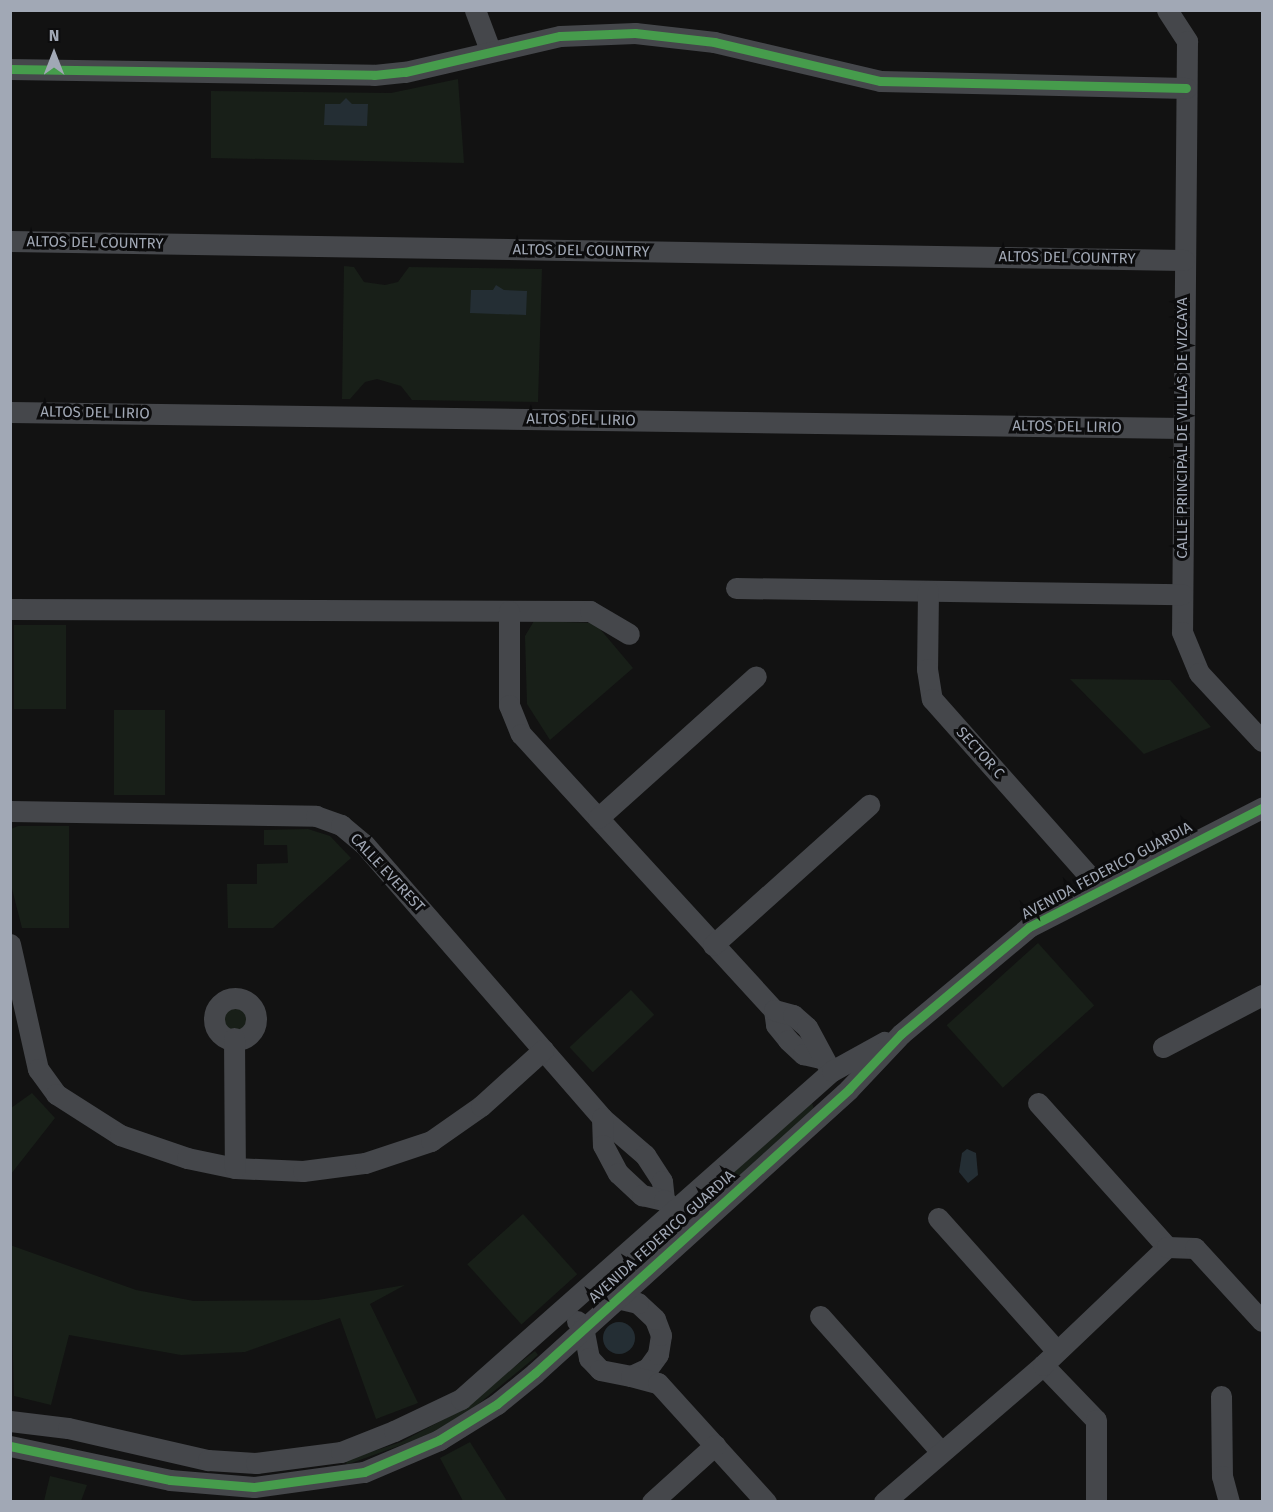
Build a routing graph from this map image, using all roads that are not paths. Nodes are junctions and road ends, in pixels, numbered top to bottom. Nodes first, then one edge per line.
1 (475, 10) edge
2 (1167, 10) edge
3 (490, 50) junction
4 (10, 69) edge
5 (1186, 88) junction
6 (10, 242) edge
7 (1184, 260) junction
8 (10, 412) edge
9 (1183, 428) junction
10 (736, 588) dead end
11 (928, 591) junction
12 (1182, 594) junction
13 (10, 609) edge
14 (509, 611) junction
15 (629, 634) dead end
16 (756, 676) dead end
17 (1263, 741) edge
18 (869, 805) dead end
19 (1263, 808) edge
20 (10, 811) edge
21 (598, 818) junction
22 (1100, 888) junction
23 (10, 944) edge
24 (713, 945) junction
25 (1263, 995) edge
26 (901, 1034) junction
27 (234, 1038) dead end
28 (1163, 1047) dead end
29 (543, 1050) junction
30 (826, 1064) junction
31 (849, 1089) junction
32 (1038, 1103) dead end
33 (602, 1118) junction
34 (235, 1168) junction
35 (668, 1205) junction
36 (938, 1218) dead end
37 (692, 1231) junction
38 (1167, 1247) junction
39 (598, 1278) junction
40 (616, 1298) junction
41 (565, 1309) junction
42 (820, 1316) dead end
43 (1263, 1321) edge
44 (583, 1327) junction
45 (658, 1354) junction
46 (1050, 1358) junction
47 (631, 1376) junction
48 (658, 1383) junction
49 (1221, 1396) dead end
50 (10, 1421) edge
51 (715, 1445) junction
52 (10, 1446) edge
53 (941, 1452) junction
54 (307, 1459) junction
55 (310, 1483) junction
56 (652, 1502) edge
57 (766, 1502) edge
58 (884, 1502) edge
59 (1096, 1502) edge
60 (1229, 1502) edge

1 - 3 street
2 - 5 street, CALLE PRINCIPAL DE VILLAS DE VIZCAYA
3 - 4 street
3 - 5 street
5 - 7 street, CALLE PRINCIPAL DE VILLAS DE VIZCAYA
6 - 7 street, ALTOS DEL COUNTRY
7 - 9 street, CALLE PRINCIPAL DE VILLAS DE VIZCAYA
8 - 9 street, ALTOS DEL LIRIO
9 - 12 street, CALLE PRINCIPAL DE VILLAS DE VIZCAYA
10 - 11 street
11 - 12 street
11 - 22 street, SECTOR C
12 - 17 street, CALLE PRINCIPAL DE VILLAS DE VIZCAYA
13 - 14 street
14 - 15 street
14 - 21 street
16 - 21 street
18 - 24 street
19 - 22 street, AVENIDA FEDERICO GUARDIA
20 - 29 street, CALLE EVEREST
21 - 24 street
22 - 26 street, AVENIDA FEDERICO GUARDIA
23 - 34 street
24 - 30 street
25 - 28 street
26 - 30 street, AVENIDA FEDERICO GUARDIA
26 - 31 street, AVENIDA FEDERICO GUARDIA
27 - 34 street
29 - 33 street, CALLE EVEREST
29 - 34 street
30 - 31 street
30 - 35 street, AVENIDA FEDERICO GUARDIA
31 - 37 street, AVENIDA FEDERICO GUARDIA
32 - 38 street
33 - 35 street, CALLE EVEREST
33 - 35 street, CALLE EVEREST
35 - 37 street, CALLE EVEREST
35 - 39 street, AVENIDA FEDERICO GUARDIA
36 - 46 street
37 - 40 street, AVENIDA FEDERICO GUARDIA
38 - 43 street
38 - 46 street
39 - 40 street
39 - 41 street, AVENIDA FEDERICO GUARDIA
40 - 44 street, AVENIDA FEDERICO GUARDIA
40 - 45 street
41 - 44 street
41 - 54 street, AVENIDA FEDERICO GUARDIA
42 - 53 street
44 - 47 street
44 - 55 street, AVENIDA FEDERICO GUARDIA
45 - 47 street
45 - 48 street
46 - 53 street
46 - 59 street
47 - 48 street
48 - 51 street
49 - 60 street
50 - 54 street, AVENIDA FEDERICO GUARDIA
51 - 56 street
51 - 57 street
52 - 55 street, AVENIDA FEDERICO GUARDIA
53 - 58 street
54 - 55 street

